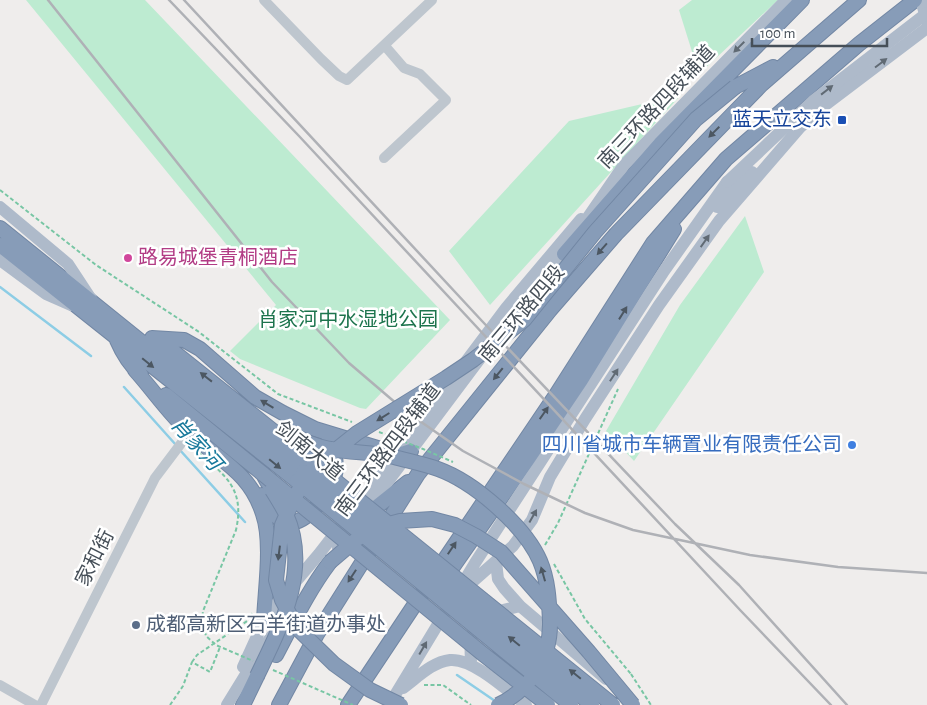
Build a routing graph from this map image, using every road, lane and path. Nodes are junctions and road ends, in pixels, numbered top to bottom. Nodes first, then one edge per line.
1 (264, 0) edge
2 (432, 0) edge
3 (786, 0) edge
4 (802, 0) edge
5 (859, 0) edge
6 (915, 0) edge
7 (921, 0) edge
8 (927, 13) edge
9 (927, 21) edge
10 (927, 28) edge
11 (384, 46) junction
12 (760, 80) junction
13 (802, 125) junction
14 (384, 158) dead end
15 (0, 190) edge
16 (604, 193) junction
17 (0, 206) edge
18 (0, 228) edge
19 (0, 245) edge
20 (564, 254) junction
21 (0, 260) edge
22 (664, 271) junction
23 (88, 307) junction
24 (132, 333) junction
25 (116, 338) junction
26 (152, 338) junction
27 (135, 370) junction
28 (255, 416) junction
29 (303, 423) junction
30 (357, 424) dead end
31 (185, 437) junction
32 (197, 447) dead end
33 (198, 452) dead end
34 (402, 452) junction
35 (208, 456) dead end
36 (304, 472) junction
37 (263, 474) junction
38 (418, 474) junction
39 (248, 481) junction
40 (356, 523) junction
41 (496, 562) junction
42 (451, 600) junction
43 (520, 606) junction
44 (258, 617) junction
45 (220, 647) junction
46 (192, 662) junction
47 (254, 662) dead end
48 (471, 664) junction
49 (272, 670) dead end
50 (631, 674) dead end
51 (0, 685) edge
52 (422, 685) dead end
53 (399, 699) edge
54 (234, 703) edge
55 (35, 705) edge
56 (41, 705) edge
57 (170, 705) edge
58 (252, 705) edge
59 (279, 705) edge
60 (348, 705) edge
61 (353, 705) edge
62 (389, 705) edge
63 (471, 705) edge
64 (498, 705) edge
65 (526, 705) edge
66 (548, 705) edge
67 (571, 705) edge
68 (592, 705) edge
69 (613, 705) edge
70 (635, 705) edge
71 (651, 705) edge

1 - 11 street
2 - 11 street
3 -> 16 main road, 南三环路四段辅道
4 - 20 highway
5 - 12 highway, 南三环路四段
60 -> 6 highway
7 - 9 main road
22 -> 8 main road, bridge
13 -> 10 main road
11 - 14 street
12 -> 38 highway, 南三环路四段
12 -> 53 highway, bridge
13 - 22 main road
41 -> 13 main road
15 - 30 path
16 - 20 main road, 南三环路四段辅道
16 - 34 main road
17 - 23 main road
18 - 23 highway, 剑南大道
19 - 23 highway, 剑南大道
20 - 34 main road, 南三环路四段辅道
21 - 23 main road
22 - 42 main road
23 - 24 highway, 剑南大道
23 - 25 highway, 剑南大道
24 - 26 highway
24 - 36 highway, 剑南大道
25 - 27 highway
25 -> 36 highway, 剑南大道
28 -> 26 highway
29 -> 26 highway
27 - 31 highway
27 - 37 highway
28 - 36 highway
64 -> 28 highway, bridge
29 - 34 highway
29 - 39 highway
31 - 39 highway
31 - 56 street, 家和街
32 - 35 path
33 - 45 path, bridge
34 - 40 main road, 南三环路四段辅道
34 - 44 main road
36 - 67 highway, 剑南大道, bridge
68 -> 36 highway, 剑南大道, bridge
69 -> 36 highway, bridge
37 - 54 highway, bridge
37 - 66 highway, bridge
38 - 40 highway
38 -> 59 highway, 南三环路四段
39 - 44 highway
40 - 54 main road, 南三环路四段辅道
41 - 42 main road
41 - 43 main road
53 -> 42 main road
43 - 48 main road
43 - 70 main road
44 - 46 path
44 - 54 main road
45 - 46 path
45 - 47 path, bridge
46 - 57 path
48 - 53 main road
48 - 65 main road
49 - 61 path, bridge
50 - 71 path
51 - 55 street
52 - 63 path
53 - 62 main road
58 - 70 highway, bridge

